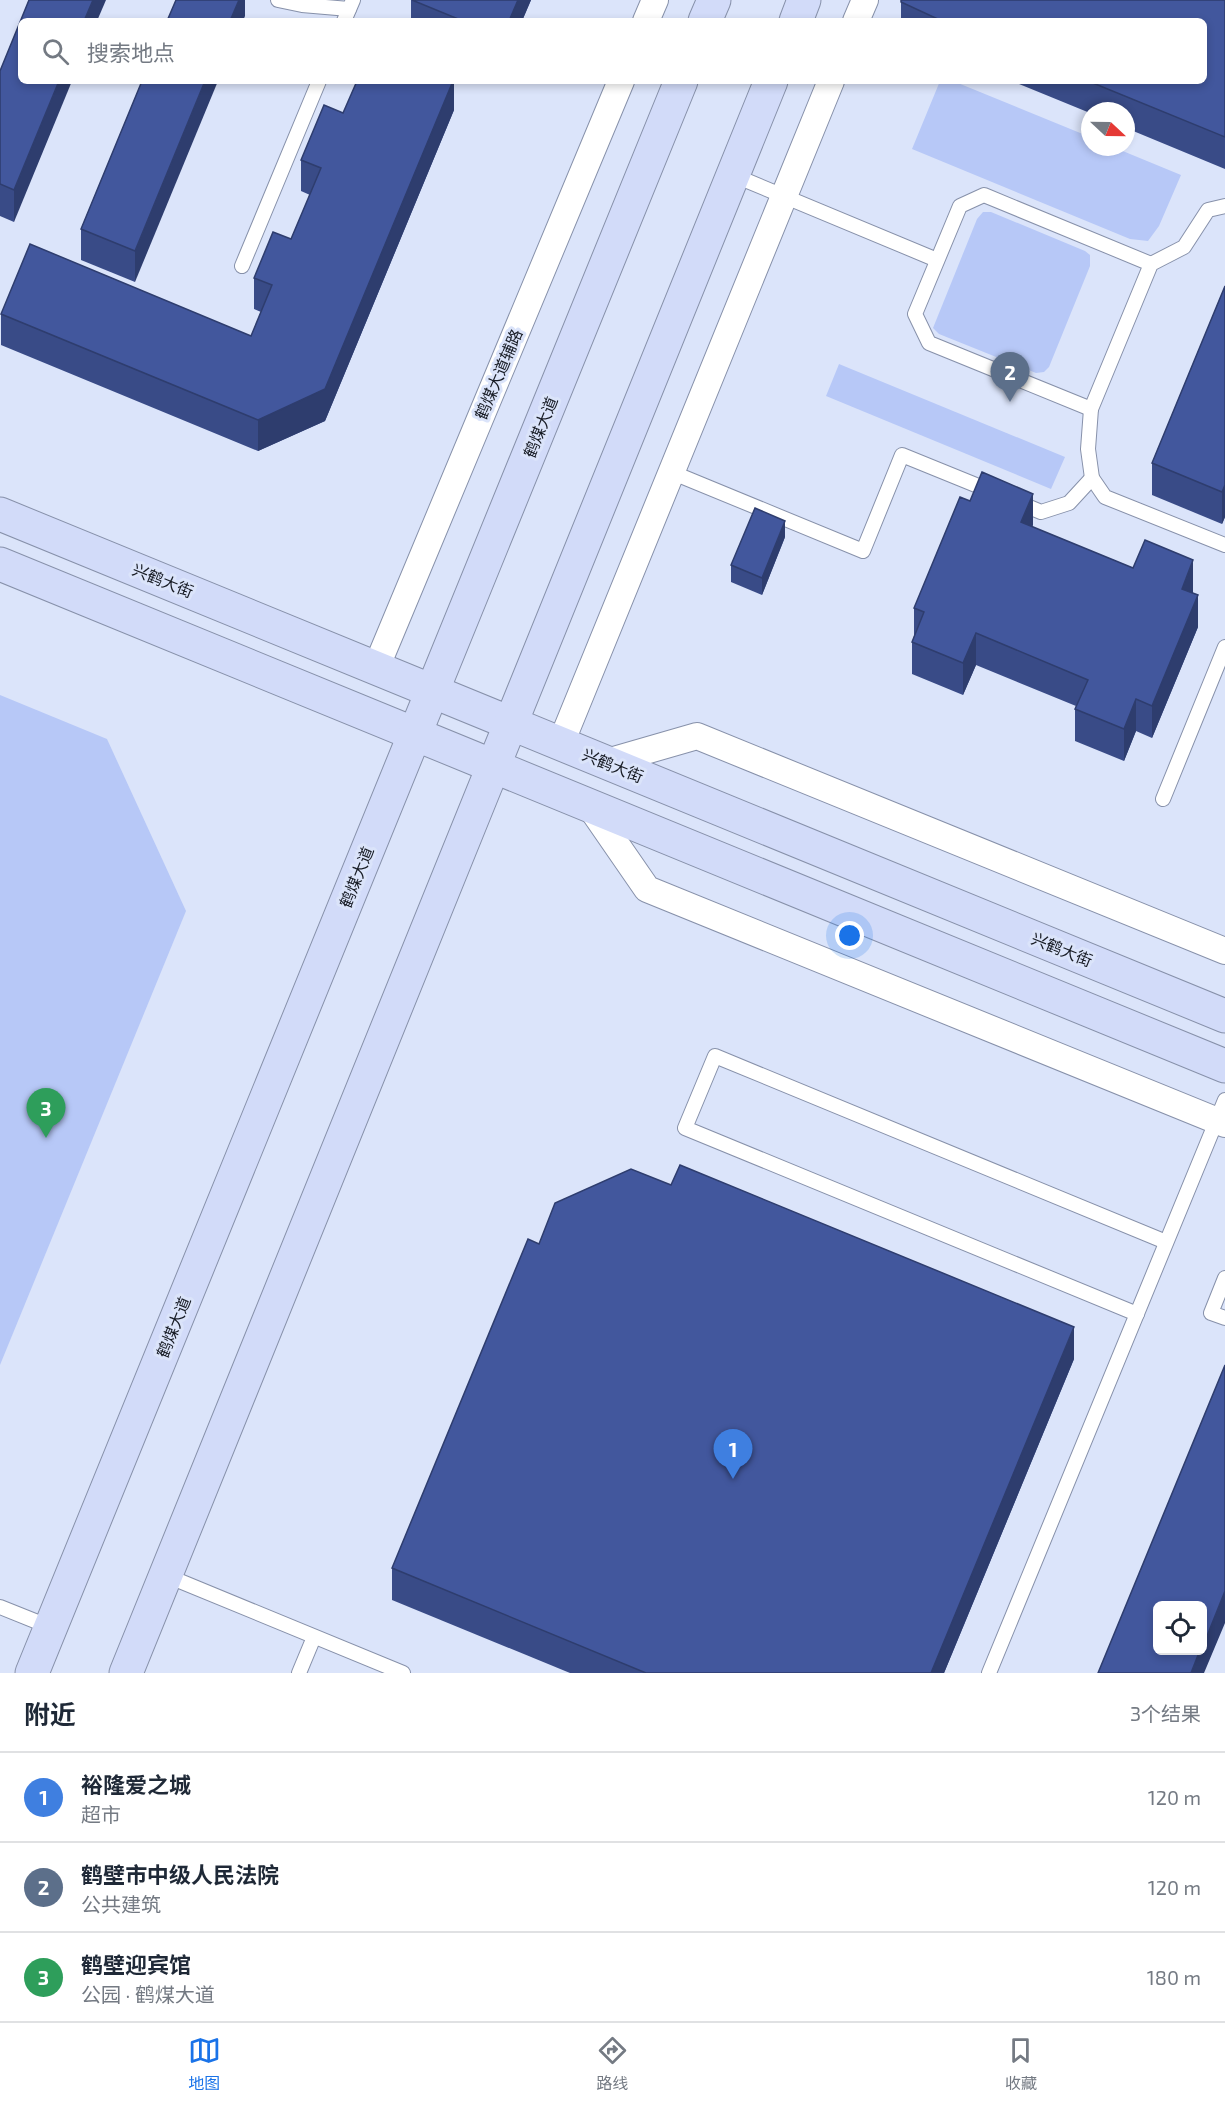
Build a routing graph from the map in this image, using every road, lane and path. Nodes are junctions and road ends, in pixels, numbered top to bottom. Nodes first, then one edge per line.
1 (278, 0) edge
2 (655, 0) edge
3 (714, 0) edge
4 (804, 0) edge
5 (865, 0) edge
6 (349, 10) edge
7 (647, 18) edge
8 (706, 18) edge
9 (797, 18) edge
10 (857, 18) edge
11 (318, 84) edge
12 (620, 84) edge
13 (680, 84) edge
14 (770, 84) edge
15 (830, 84) edge
16 (733, 175) junction
17 (784, 196) junction
18 (1225, 206) edge
19 (937, 260) junction
20 (1150, 264) junction
21 (242, 266) dead end
22 (1091, 409) junction
23 (671, 472) junction
24 (1092, 478) junction
25 (0, 514) edge
26 (1225, 544) edge
27 (0, 564) edge
28 (1225, 647) edge
29 (376, 668) junction
30 (432, 691) junction
31 (511, 723) junction
32 (414, 734) junction
33 (561, 743) junction
34 (607, 762) junction
35 (493, 766) junction
36 (1163, 800) dead end
37 (589, 805) junction
38 (1225, 951) edge
39 (1225, 1016) edge
40 (1225, 1066) edge
41 (1222, 1115) edge
42 (1166, 1242) junction
43 (1225, 1278) edge
44 (1137, 1314) junction
45 (1225, 1318) edge
46 (165, 1575) junction
47 (0, 1607) edge
48 (50, 1627) junction
49 (314, 1637) junction
50 (379, 1669) edge
51 (32, 1673) edge
52 (126, 1673) edge
53 (299, 1673) edge
54 (403, 1673) edge
55 (989, 1673) edge

1 - 6 lane
2 - 7 street
3 - 8 main road
4 - 9 main road
5 - 10 street
11 - 21 lane
12 - 29 street, 鹤煤大道辅路
13 - 30 main road, 鹤煤大道
14 - 16 main road
15 - 17 street
16 - 17 lane
16 - 31 main road
17 - 19 lane
17 - 23 street
18 - 20 lane
19 - 20 lane
19 - 22 lane
20 - 22 lane
22 - 24 lane
23 - 24 lane
23 - 33 street
24 - 26 lane
25 - 29 main road, 兴鹤大街
27 - 32 main road
28 - 36 lane
29 - 30 main road, 兴鹤大街
30 - 31 main road, 兴鹤大街
30 - 32 main road, 鹤煤大道
31 - 33 main road, 兴鹤大街
31 - 35 main road
32 - 35 main road
32 - 48 main road, 鹤煤大道
33 - 34 main road, 兴鹤大街
34 - 38 street
34 - 39 main road, 兴鹤大街
35 - 37 main road
35 - 46 main road
37 - 40 main road
37 - 41 street
41 - 42 lane
42 - 44 lane
42 - 44 lane
43 - 45 lane
44 - 55 lane
46 - 49 lane
46 - 52 main road
47 - 48 lane
48 - 51 main road, 鹤煤大道
49 - 50 lane
49 - 53 lane
50 - 54 lane

